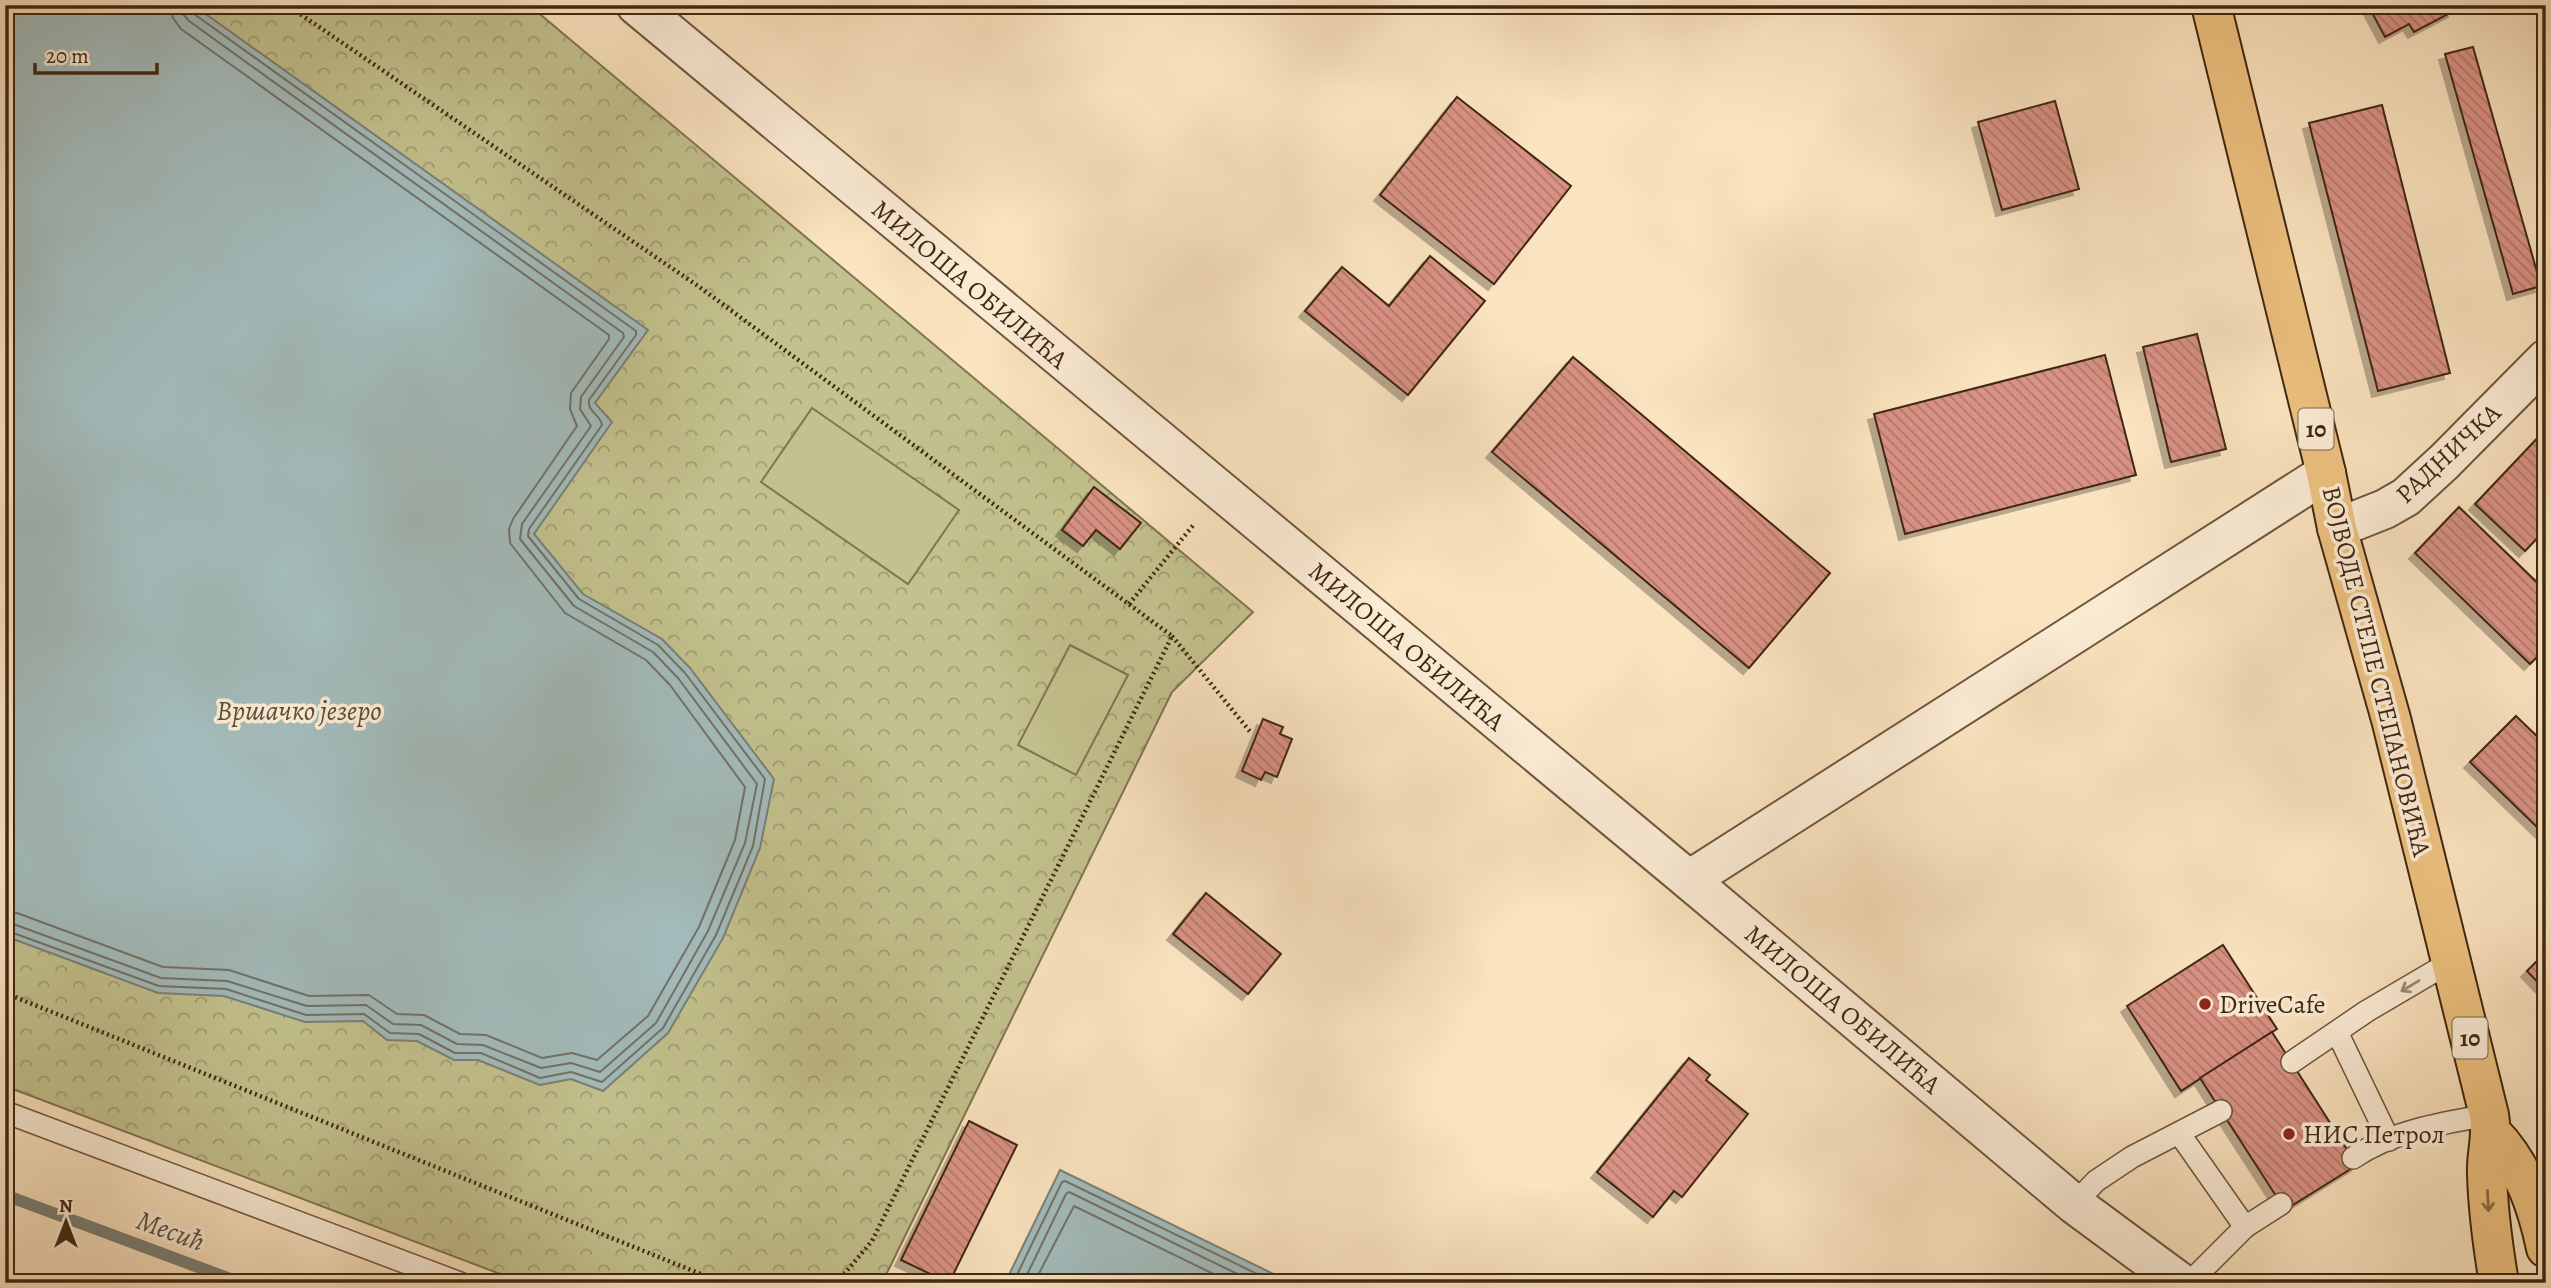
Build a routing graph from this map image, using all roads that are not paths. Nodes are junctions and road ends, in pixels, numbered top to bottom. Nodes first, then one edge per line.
1 (636, 5) edge
2 (2211, 5) edge
3 (2546, 359) edge
4 (2326, 473) junction
5 (2337, 528) junction
6 (1689, 880) junction
7 (2452, 961) junction
8 (2337, 1032) junction
9 (2292, 1062) dead end
10 (2221, 1111) dead end
11 (5, 1112) edge
12 (2490, 1124) junction
13 (2179, 1133) junction
14 (2389, 1140) junction
15 (2353, 1158) dead end
16 (2074, 1203) junction
17 (2281, 1204) dead end
18 (2245, 1227) junction
19 (2546, 1248) edge
20 (460, 1283) edge
21 (2181, 1283) edge
22 (2189, 1283) edge
23 (2499, 1283) edge

1 - 6 street, МИЛОША ОБИЛИЋА
2 - 4 main road, ВОЈВОДЕ СТЕПЕ СТЕПАНОВИЋА / 10
3 - 5 street, РАДНИЧКА
4 - 5 main road, ВОЈВОДЕ СТЕПЕ СТЕПАНОВИЋА / 10
4 - 6 street
5 - 7 main road, ВОЈВОДЕ СТЕПЕ СТЕПАНОВИЋА / 10
6 - 16 street, МИЛОША ОБИЛИЋА
7 -> 8 lane
7 - 12 main road, ВОЈВОДЕ СТЕПЕ СТЕПАНОВИЋА / 10
8 - 9 lane
8 - 14 lane
10 - 13 lane
11 - 20 lane
12 - 14 lane
12 - 19 main road, ВОЈВОДЕ СТЕПЕ СТЕПАНОВИЋА / 10
12 -> 23 main road, ВОЈВОДЕ СТЕПЕ СТЕПАНОВИЋА / 10
13 - 16 lane
13 - 18 lane
14 - 15 lane
16 - 21 street, МИЛОША ОБИЛИЋА
17 - 18 lane
18 - 22 lane

